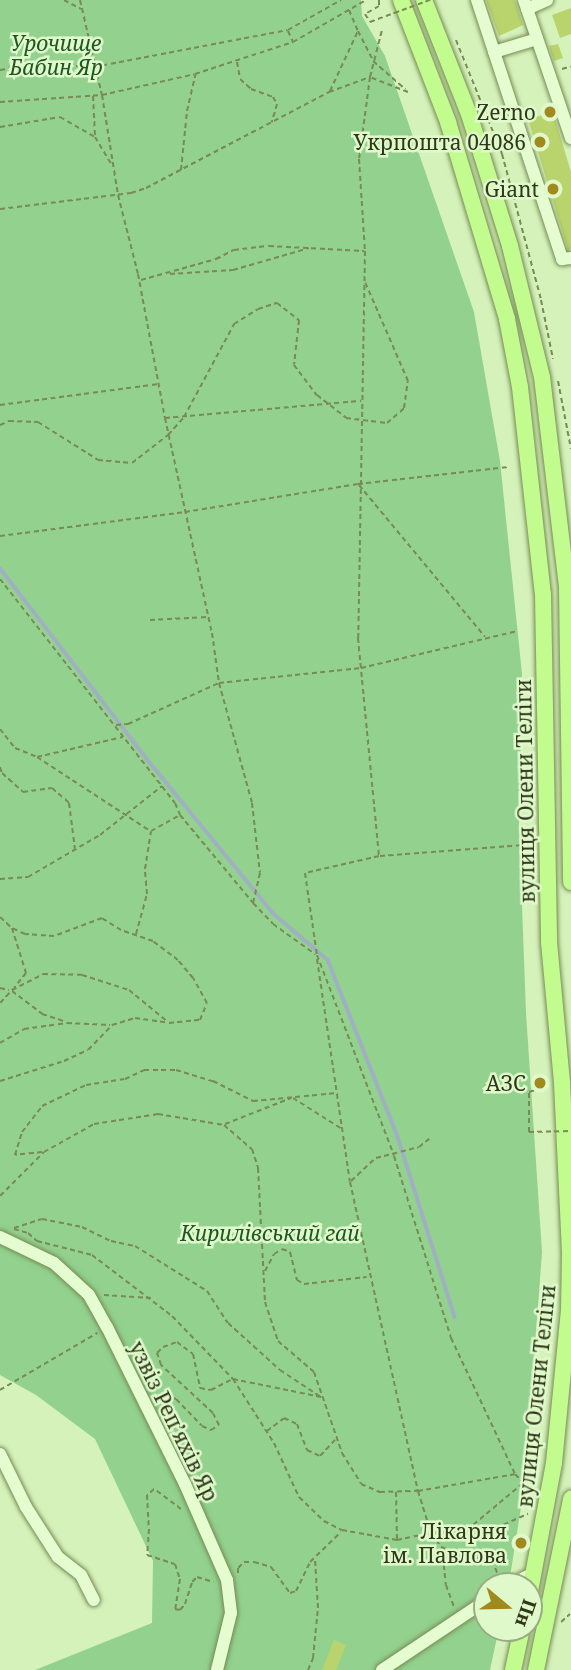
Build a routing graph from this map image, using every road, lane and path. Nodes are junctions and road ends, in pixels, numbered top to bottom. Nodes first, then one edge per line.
1 (64, 0) edge
2 (80, 0) edge
3 (339, 0) edge
4 (366, 0) edge
5 (377, 0) edge
6 (401, 0) edge
7 (424, 0) edge
8 (430, 0) edge
9 (477, 0) edge
10 (547, 0) edge
11 (526, 4) edge
12 (82, 9) junction
13 (349, 10) junction
14 (288, 30) junction
15 (382, 30) dead end
16 (358, 32) junction
17 (537, 39) junction
18 (293, 42) junction
19 (494, 52) junction
20 (373, 61) junction
21 (237, 62) junction
22 (94, 67) junction
23 (0, 70) edge
24 (195, 74) junction
25 (370, 77) junction
26 (329, 92) junction
27 (102, 95) junction
28 (93, 96) junction
29 (0, 102) edge
30 (272, 123) junction
31 (0, 127) edge
32 (570, 132) edge
33 (95, 137) junction
34 (112, 165) junction
35 (181, 170) junction
36 (118, 195) junction
37 (0, 209) edge
38 (312, 247) junction
39 (365, 251) junction
40 (571, 258) edge
41 (166, 274) junction
42 (140, 281) junction
43 (364, 281) junction
44 (159, 384) junction
45 (362, 401) junction
46 (329, 404) junction
47 (0, 405) edge
48 (184, 416) junction
49 (165, 418) junction
50 (362, 422) junction
51 (0, 425) edge
52 (168, 435) junction
53 (508, 467) dead end
54 (358, 484) junction
55 (185, 512) junction
56 (0, 536) edge
57 (0, 579) edge
58 (209, 617) junction
59 (150, 620) dead end
60 (517, 631) dead end
61 (486, 638) junction
62 (361, 668) junction
63 (219, 683) junction
64 (114, 726) junction
65 (1, 730) edge
66 (0, 736) edge
67 (123, 737) junction
68 (37, 757) junction
69 (0, 767) edge
70 (162, 786) junction
71 (126, 815) junction
72 (180, 815) junction
73 (151, 831) junction
74 (524, 845) dead end
75 (75, 849) junction
76 (379, 856) junction
77 (0, 879) edge
78 (571, 882) edge
79 (254, 902) junction
80 (0, 917) edge
81 (12, 928) junction
82 (135, 935) junction
83 (317, 955) junction
84 (0, 988) edge
85 (12, 990) junction
86 (0, 1003) edge
87 (67, 1023) junction
88 (169, 1023) junction
89 (113, 1025) junction
90 (0, 1043) edge
91 (0, 1081) edge
92 (538, 1089) dead end
93 (337, 1093) junction
94 (292, 1098) junction
95 (224, 1125) junction
96 (343, 1130) junction
97 (571, 1131) edge
98 (430, 1138) dead end
99 (44, 1152) junction
100 (395, 1156) junction
101 (350, 1182) junction
102 (0, 1196) edge
103 (0, 1237) edge
104 (265, 1272) junction
105 (369, 1277) junction
106 (89, 1294) junction
107 (151, 1297) junction
108 (107, 1327) junction
109 (233, 1379) junction
110 (0, 1390) edge
111 (322, 1398) junction
112 (155, 1426) junction
113 (266, 1432) junction
114 (336, 1438) junction
115 (0, 1454) edge
116 (515, 1474) junction
117 (523, 1483) junction
118 (396, 1491) junction
119 (418, 1491) junction
120 (533, 1494) dead end
121 (571, 1499) edge
122 (530, 1513) dead end
123 (466, 1530) junction
124 (431, 1533) junction
125 (397, 1540) junction
126 (441, 1547) junction
127 (314, 1558) dead end
128 (498, 1572) edge
129 (535, 1572) edge
130 (94, 1600) dead end
131 (473, 1609) edge
132 (571, 1613) edge
133 (458, 1619) junction
134 (555, 1628) dead end
135 (519, 1642) edge
136 (217, 1670) edge
137 (308, 1670) edge
138 (382, 1670) edge
139 (513, 1670) edge
140 (536, 1670) edge

1 - 12 path
2 - 12 path
3 - 14 path
4 - 13 path
5 - 8 path, bridge
6 - 129 main road, вулиця Олени Теліги
7 - 78 main road, вулиця Олени Теліги
9 - 19 lane
10 - 11 lane
11 - 17 lane
12 - 22 path
13 - 16 path
13 - 18 path
14 - 18 path
14 - 22 path
15 - 20 path
16 - 20 path
16 - 26 path
17 - 19 lane
17 - 32 lane
18 - 21 path
19 - 40 lane
20 - 25 path
20 - 25 path
21 - 24 path
21 - 30 path
22 - 23 path
22 - 27 path
24 - 27 path
24 - 35 path
25 - 26 path
25 - 39 path
26 - 30 path
27 - 28 path
27 - 34 path
28 - 29 path
28 - 33 path
30 - 35 path
31 - 33 path
33 - 34 path
34 - 36 path
35 - 36 path
36 - 37 path
36 - 42 path
38 - 39 path
38 - 41 path
38 - 41 path
39 - 43 path
41 - 42 path
42 - 44 path
43 - 45 path
43 - 50 path
44 - 47 path
44 - 49 path
45 - 46 path
45 - 50 path
46 - 48 path
46 - 48 path
46 - 50 path
48 - 49 path
48 - 52 path
49 - 52 path
50 - 54 path
51 - 52 path
52 - 55 path
53 - 54 path
54 - 55 path
54 - 61 path
54 - 62 path
55 - 56 path
55 - 58 path
57 - 64 path
58 - 59 path
58 - 63 path
60 - 61 path
61 - 62 path
62 - 63 path
62 - 76 path
63 - 64 path
63 - 79 path
64 - 67 path
65 - 66 path
65 - 68 path
67 - 68 path
67 - 70 path
68 - 71 path
69 - 75 path
70 - 71 path
70 - 72 path
71 - 73 path
71 - 75 path
72 - 73 path
72 - 79 path
73 - 82 path
74 - 76 path
75 - 77 path
76 - 83 path
79 - 83 path
80 - 81 path
81 - 82 path
81 - 85 path
82 - 88 path
83 - 93 path
83 - 100 path
84 - 85 path
85 - 86 path
85 - 87 path
85 - 88 path
87 - 89 path
87 - 90 path
88 - 89 path
89 - 91 path
92 - 97 path, bridge
93 - 94 path
93 - 96 path
94 - 95 path
94 - 96 path
94 - 99 path
95 - 99 path
95 - 104 path
96 - 101 path
98 - 100 path
99 - 102 path
100 - 101 path
100 - 116 path
101 - 105 path
103 - 106 lane, узвіз Репʼяхів Яр
104 - 105 path
104 - 111 path
105 - 119 path
106 - 107 path
106 - 108 lane, узвіз Репʼяхів Яр
107 - 109 path
107 - 111 path
108 - 110 path
108 - 112 lane, узвіз Репʼяхів Яр
109 - 111 path
109 - 112 path
109 - 113 path
111 - 114 path
112 - 136 lane, узвіз Репʼяхів Яр
113 - 114 path
113 - 125 path
114 - 118 path
115 - 130 lane
116 - 117 path
116 - 119 path
117 - 120 path
117 - 123 path
118 - 119 path
118 - 125 path
119 - 124 path
121 - 140 main road
122 - 123 path
123 - 124 path
124 - 125 path
124 - 126 path
126 - 128 path
126 - 133 path
127 - 137 path
131 - 133 lane
132 - 134 path
133 - 138 lane
135 - 139 main road

